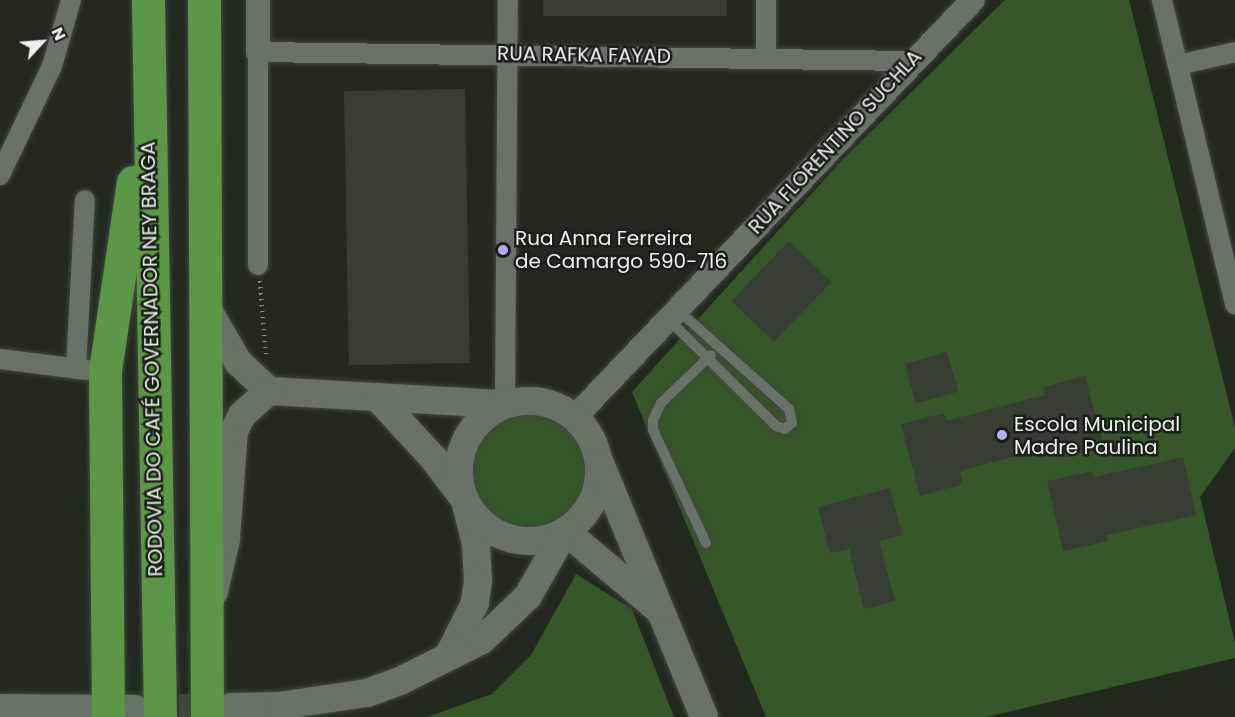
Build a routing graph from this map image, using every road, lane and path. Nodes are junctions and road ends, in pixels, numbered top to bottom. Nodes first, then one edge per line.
1 (71, 0) edge
2 (148, 0) edge
3 (204, 0) edge
4 (258, 0) edge
5 (508, 0) edge
6 (766, 0) edge
7 (973, 0) edge
8 (1162, 0) edge
9 (258, 52) junction
10 (1235, 52) edge
11 (508, 54) junction
12 (766, 56) junction
13 (911, 61) junction
14 (1178, 65) junction
15 (147, 88) junction
16 (0, 175) edge
17 (85, 200) dead end
18 (258, 265) joint
19 (1231, 267) edge
20 (202, 301) junction
21 (1235, 304) edge
22 (673, 314) junction
23 (717, 349) junction
24 (0, 359) edge
25 (708, 359) junction
26 (90, 370) junction
27 (269, 391) junction
28 (377, 397) junction
29 (505, 404) junction
30 (575, 417) junction
31 (597, 455) junction
32 (465, 500) junction
33 (565, 531) junction
34 (706, 543) dead end
35 (662, 612) junction
36 (208, 617) junction
37 (449, 655) junction
38 (0, 708) edge
39 (219, 712) edge
40 (128, 713) edge
41 (704, 717) edge

1 - 16 street
2 - 15 highway, RODOVIA DO CAFÉ GOVERNADOR NEY BRAGA
3 - 20 highway
4 - 9 street
5 - 11 street
6 - 12 street
7 - 13 street, RUA FLORENTINO SUCHLA
8 - 14 street
9 - 11 street, RUA RAFKA FAYAD
9 - 18 street
10 - 14 street
11 - 12 street, RUA RAFKA FAYAD
11 - 29 street
12 - 13 street, RUA RAFKA FAYAD
13 - 22 street, RUA FLORENTINO SUCHLA
14 - 19 street
15 - 26 highway
15 - 40 highway, RODOVIA DO CAFÉ GOVERNADOR NEY BRAGA
17 - 26 street
18 - 27 path
19 - 21 street
20 - 27 main road
20 - 36 highway
22 - 23 lane
22 - 25 lane
22 - 30 street, RUA FLORENTINO SUCHLA
23 - 25 lane
23 - 25 lane
24 - 26 street
25 - 34 lane
26 - 40 highway
27 - 28 main road
27 - 36 main road
28 - 29 main road
28 - 32 main road
29 - 30 main road
29 - 32 main road
30 - 31 main road
31 - 33 main road
31 - 35 main road
32 - 33 main road
32 - 37 main road
33 - 35 main road
33 - 37 main road
35 - 41 main road
36 - 39 highway
37 - 39 main road
38 - 40 main road

